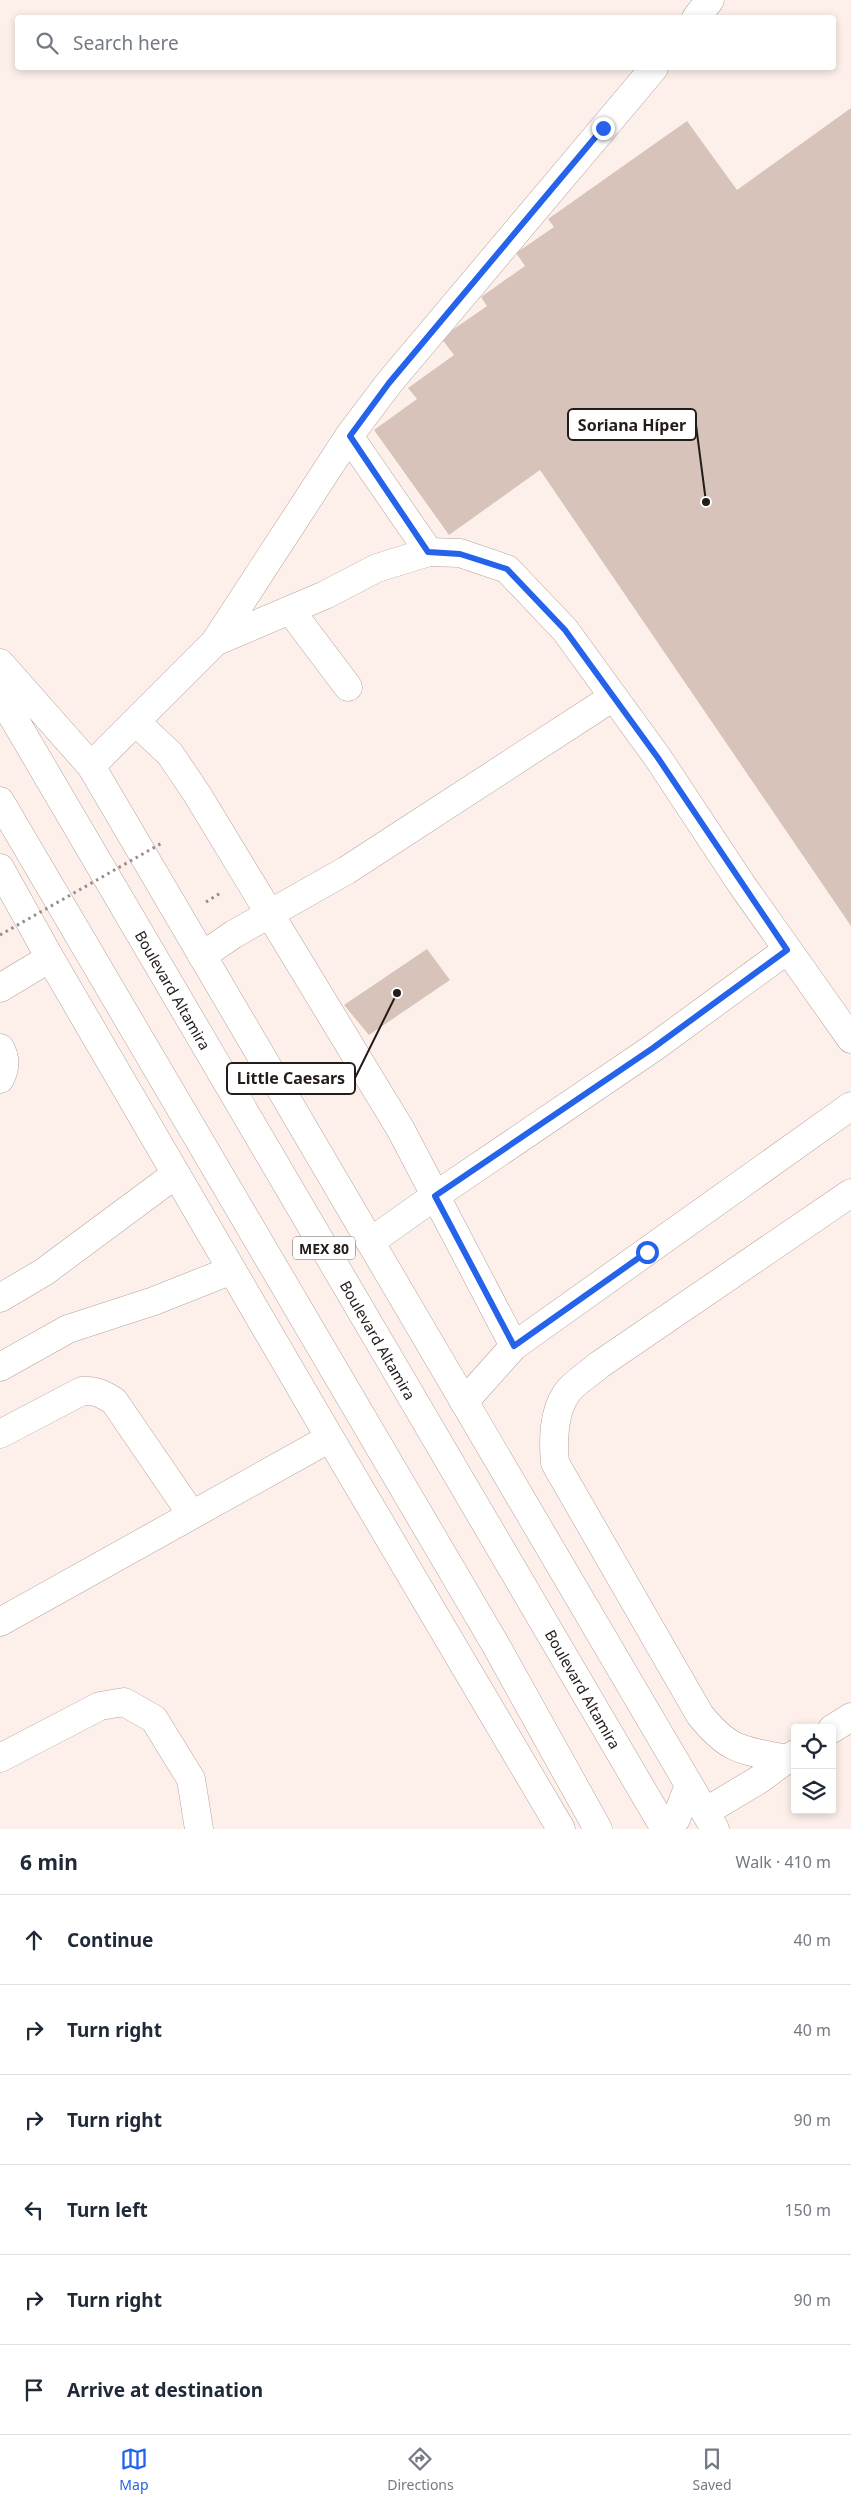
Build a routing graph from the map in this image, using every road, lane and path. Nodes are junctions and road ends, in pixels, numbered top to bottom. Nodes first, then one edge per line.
1 (710, 0) edge
2 (698, 15) edge
3 (652, 70) edge
4 (350, 436) junction
5 (428, 552) junction
6 (290, 610) junction
7 (215, 642) junction
8 (0, 663) edge
9 (348, 687) dead end
10 (0, 695) edge
11 (613, 697) junction
12 (136, 723) junction
13 (91, 766) junction
14 (0, 801) edge
15 (162, 843) dead end
16 (0, 868) edge
17 (246, 878) junction
18 (270, 914) junction
19 (179, 917) junction
20 (0, 934) edge
21 (787, 950) junction
22 (202, 956) junction
23 (50, 958) junction
24 (0, 988) edge
25 (851, 1039) edge
26 (0, 1048) edge
27 (0, 1079) edge
28 (851, 1106) edge
29 (176, 1174) junction
30 (851, 1193) edge
31 (435, 1196) junction
32 (370, 1242) junction
33 (232, 1270) junction
34 (0, 1298) edge
35 (514, 1346) junction
36 (0, 1367) edge
37 (464, 1402) junction
38 (0, 1434) edge
39 (330, 1438) junction
40 (192, 1515) junction
41 (0, 1622) edge
42 (851, 1717) edge
43 (836, 1726) edge
44 (791, 1756) edge
45 (0, 1758) edge
46 (689, 1785) junction
47 (710, 1821) edge
48 (596, 1826) edge
49 (199, 1829) edge
50 (561, 1829) edge
51 (666, 1829) edge

1 - 2 main road
3 - 4 main road
4 - 5 main road
4 - 7 main road
5 - 6 main road
5 - 11 main road
6 - 7 main road
6 - 9 main road
7 - 12 main road
8 - 13 main road
10 - 51 main road, Boulevard Altamira / MEX 80
11 - 18 main road
11 - 21 main road
12 - 13 main road
12 - 17 main road
13 - 19 main road
14 - 48 main road, MEX 80
15 - 20 path, bridge
16 - 23 main road
17 - 18 main road
17 - 19 path
18 - 22 main road
18 - 31 main road
19 - 22 main road
21 - 25 main road
21 - 31 main road
22 - 32 main road
23 - 24 main road
23 - 29 main road
26 - 27 main road
28 - 35 main road
29 - 33 main road
29 - 34 main road
30 - 44 main road
31 - 32 main road
31 - 35 main road
32 - 37 main road
33 - 36 main road
33 - 39 main road
35 - 37 main road
37 - 46 main road
38 - 40 main road
39 - 40 main road
39 - 50 main road
40 - 41 main road
42 - 43 main road
44 - 47 main road
45 - 49 main road
46 - 47 main road
46 - 51 main road

